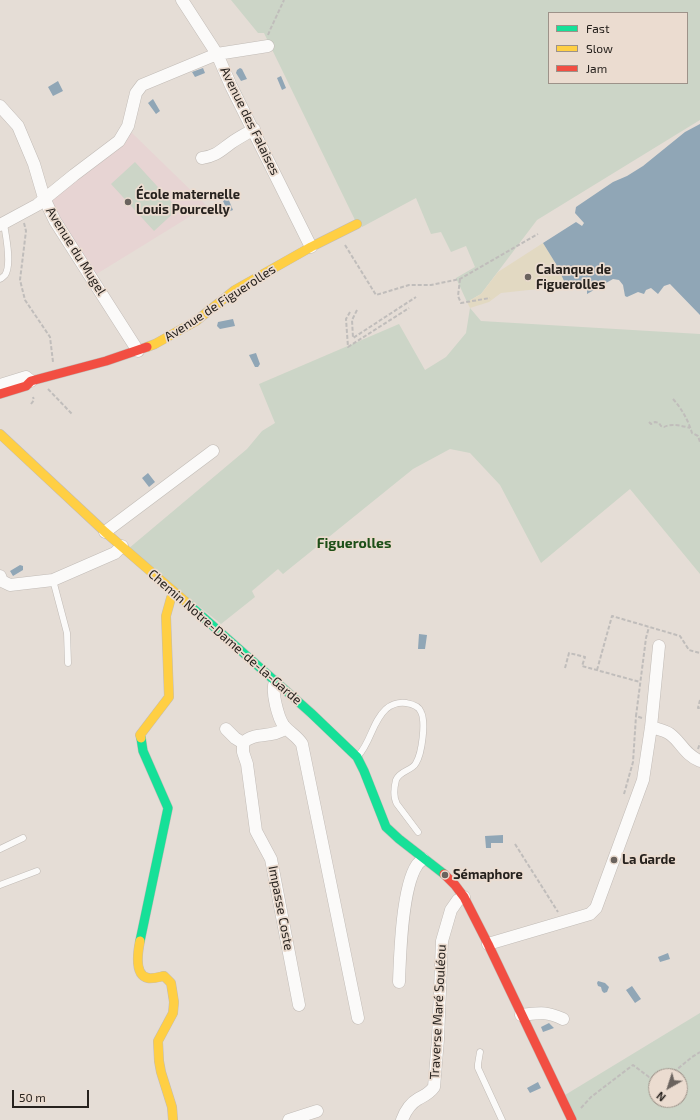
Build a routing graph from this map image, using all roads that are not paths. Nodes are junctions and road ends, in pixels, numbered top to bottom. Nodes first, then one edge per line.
1 (182, 0) edge
2 (265, 46) road end
3 (217, 54) junction
4 (0, 106) edge
5 (254, 129) junction
6 (202, 158) dead end
7 (44, 198) junction
8 (2, 224) edge
9 (357, 224) dead end
10 (311, 247) junction
11 (0, 279) edge
12 (138, 351) junction
13 (36, 380) junction
14 (0, 385) edge
15 (0, 394) edge
16 (0, 434) edge
17 (213, 451) dead end
18 (105, 532) junction
19 (122, 546) junction
20 (0, 576) edge
21 (53, 580) junction
22 (174, 593) junction
23 (659, 646) dead end
24 (68, 663) dead end
25 (275, 682) junction
26 (652, 724) junction
27 (286, 728) junction
28 (226, 729) dead end
29 (243, 742) junction
30 (357, 757) junction
31 (700, 761) edge
32 (418, 832) dead end
33 (23, 838) dead end
34 (0, 849) edge
35 (423, 858) junction
36 (37, 871) dead end
37 (0, 885) edge
38 (464, 897) junction
39 (488, 944) junction
40 (398, 982) dead end
41 (299, 1005) dead end
42 (521, 1015) junction
43 (358, 1018) dead end
44 (563, 1019) dead end
45 (480, 1052) dead end
46 (317, 1111) dead end
47 (569, 1119) edge
48 (173, 1120) edge
49 (289, 1120) edge
50 (402, 1120) edge
51 (502, 1120) edge

1 - 3 street, Avenue des Falaises
2 - 3 street
3 - 5 street, Avenue des Falaises
3 - 7 street
4 - 7 street, Avenue du Mugel
5 - 6 street
5 - 10 street, Avenue des Falaises
7 - 8 street
7 - 12 street, Avenue du Mugel
8 - 11 lane
9 - 10 street, Avenue de Figuerolles
10 - 12 street, Avenue de Figuerolles
12 - 13 street, Avenue de Figuerolles
13 - 14 street, Avenue de Figuerolles
13 - 15 street, Avenue de Figuerolles
16 - 18 street, Chemin Notre-Dame-de-la-Garde
17 - 18 street
18 - 19 street, Chemin Notre-Dame-de-la-Garde
19 - 21 street
19 - 22 street, Chemin Notre-Dame-de-la-Garde
20 - 21 street
21 - 24 lane
22 - 25 street, Chemin Notre-Dame-de-la-Garde
22 - 48 street
23 - 26 street
25 - 27 street
25 - 30 street, Chemin Notre-Dame-de-la-Garde
26 - 31 street
26 - 39 street
27 - 29 street
27 - 43 street
28 - 29 street
29 - 41 street, Impasse Coste
30 - 32 lane
30 - 35 street, Chemin Notre-Dame-de-la-Garde
33 - 34 lane
35 - 38 street, Chemin Notre-Dame-de-la-Garde
35 - 40 street
36 - 37 lane
38 - 39 street, Chemin Notre-Dame-de-la-Garde
38 - 50 street, Traverse Maré Souléou
39 - 42 street, Chemin Notre-Dame-de-la-Garde
42 - 44 street
42 - 47 street, Chemin Notre-Dame-de-la-Garde
45 - 51 lane
46 - 49 street

